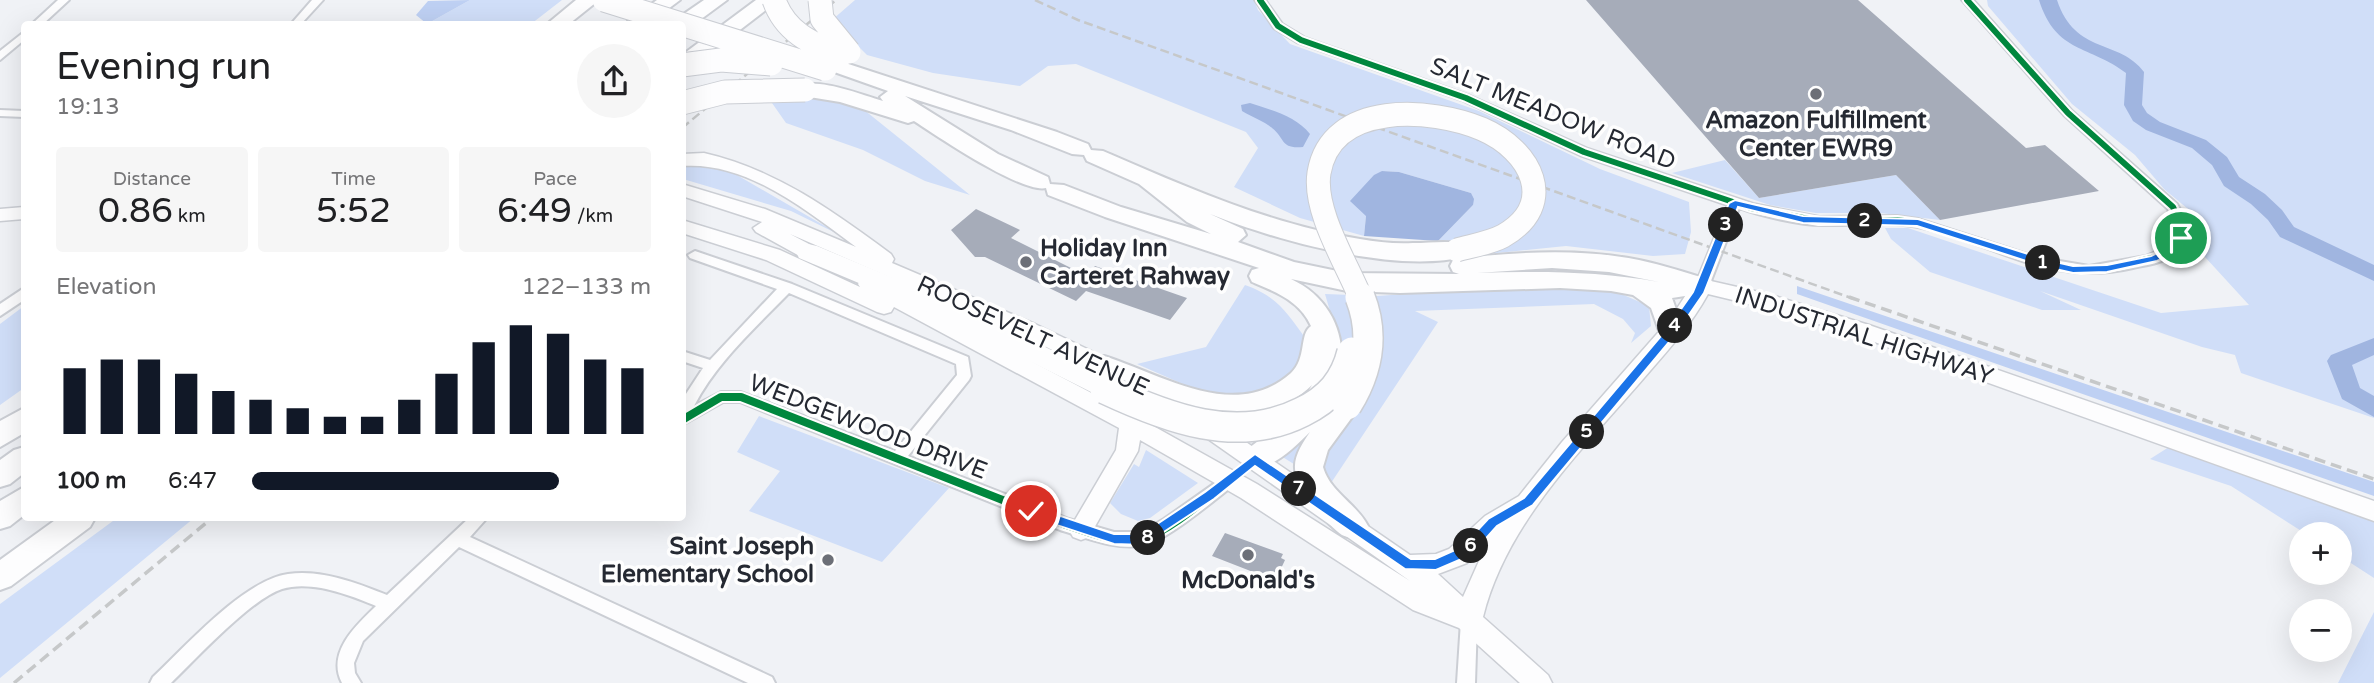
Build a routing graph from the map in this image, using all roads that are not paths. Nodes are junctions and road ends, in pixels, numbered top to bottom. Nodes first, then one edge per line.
1 (64, 0) edge
2 (318, 0) edge
3 (574, 0) edge
4 (589, 0) edge
5 (604, 0) edge
6 (621, 0) edge
7 (660, 0) edge
8 (670, 0) edge
9 (717, 0) edge
10 (771, 0) edge
11 (820, 0) edge
12 (1260, 0) edge
13 (1967, 0) edge
14 (40, 21) edge
15 (299, 21) edge
16 (547, 21) edge
17 (561, 21) edge
18 (633, 21) edge
19 (640, 21) edge
20 (673, 21) edge
21 (685, 21) edge
22 (686, 21) edge
23 (686, 21) edge
24 (686, 25) edge
25 (21, 38) edge
26 (0, 57) edge
27 (686, 62) edge
28 (686, 65) edge
29 (828, 68) junction
30 (891, 76) joint
31 (686, 102) edge
32 (963, 108) junction
33 (4, 113) dead end
34 (21, 114) edge
35 (686, 159) edge
36 (1147, 179) junction
37 (686, 191) edge
38 (706, 198) junction
39 (1735, 203) junction
40 (21, 213) edge
41 (1324, 214) junction
42 (0, 215) edge
43 (686, 227) edge
44 (1166, 228) junction
45 (808, 252) junction
46 (695, 255) dead end
47 (911, 278) junction
48 (1266, 278) junction
49 (1702, 286) junction
50 (787, 287) junction
51 (1640, 287) junction
52 (21, 295) edge
53 (0, 311) edge
54 (1671, 332) junction
55 (686, 357) edge
56 (713, 366) junction
57 (1027, 369) junction
58 (1105, 377) junction
59 (686, 402) edge
60 (686, 419) edge
61 (21, 421) edge
62 (1131, 424) junction
63 (0, 436) edge
64 (897, 459) junction
65 (1255, 459) junction
66 (21, 460) edge
67 (0, 476) edge
68 (1230, 480) junction
69 (21, 501) edge
70 (1529, 502) junction
71 (2374, 511) edge
72 (0, 517) edge
73 (76, 521) edge
74 (476, 521) edge
75 (1353, 526) junction
76 (1081, 530) junction
77 (458, 539) junction
78 (1409, 565) junction
79 (0, 577) edge
80 (388, 603) junction
81 (1469, 621) junction
82 (159, 683) edge
83 (352, 683) edge
84 (766, 683) edge
85 (1466, 683) edge
86 (1539, 683) edge

1 - 14 street
2 - 15 street
3 - 16 highway
4 - 17 highway
5 - 20 highway, bridge
6 - 21 highway, bridge
7 - 18 highway
8 - 19 highway
9 - 23 highway
10 - 27 highway
10 - 29 highway, bridge
11 - 29 highway, bridge
12 - 39 street, SALT MEADOW ROAD
13 - 39 street, SALT MEADOW ROAD
22 - 29 highway, bridge
24 - 29 highway, bridge
25 - 26 street
28 - 29 highway, bridge
29 - 30 highway
29 - 31 highway, bridge
29 - 32 highway
29 - 44 highway
30 - 32 highway
32 - 36 highway
33 - 34 street
35 - 47 main road
36 - 41 highway, bridge
36 - 49 highway
37 - 38 main road, ROOSEVELT AVENUE
38 - 45 main road, ROOSEVELT AVENUE
38 - 47 main road, ROOSEVELT AVENUE
39 - 49 street
40 - 42 main road
41 - 58 highway, bridge
41 - 75 highway, bridge
43 - 57 main road
44 - 48 highway
44 - 51 highway
45 - 57 main road, ROOSEVELT AVENUE
45 - 58 highway
46 - 50 street
47 - 58 main road, ROOSEVELT AVENUE
48 - 58 highway
48 - 65 highway
49 - 51 highway
49 - 54 main road, INDUSTRIAL HIGHWAY
49 - 71 main road, INDUSTRIAL HIGHWAY
50 - 56 street
50 - 64 street
51 - 54 highway
52 - 53 street
54 - 70 main road, INDUSTRIAL HIGHWAY
55 - 56 street
56 - 59 street
57 - 62 main road, ROOSEVELT AVENUE
58 - 65 main road, ROOSEVELT AVENUE
60 - 64 street, WEDGEWOOD DRIVE
61 - 63 highway
62 - 68 main road, ROOSEVELT AVENUE
62 - 76 main road
64 - 76 street, WEDGEWOOD DRIVE
65 - 68 main road
65 - 75 main road, ROOSEVELT AVENUE
66 - 67 highway
68 - 76 street, WEDGEWOOD DRIVE
68 - 81 main road, ROOSEVELT AVENUE
69 - 72 highway
70 - 78 main road
70 - 81 main road, INDUSTRIAL HIGHWAY
73 - 79 highway
74 - 77 street
75 - 78 main road, ROOSEVELT AVENUE
77 - 80 street
77 - 84 street
78 - 81 main road, ROOSEVELT AVENUE
80 - 82 street
80 - 83 street
81 - 85 street
81 - 86 main road, ROOSEVELT AVENUE

